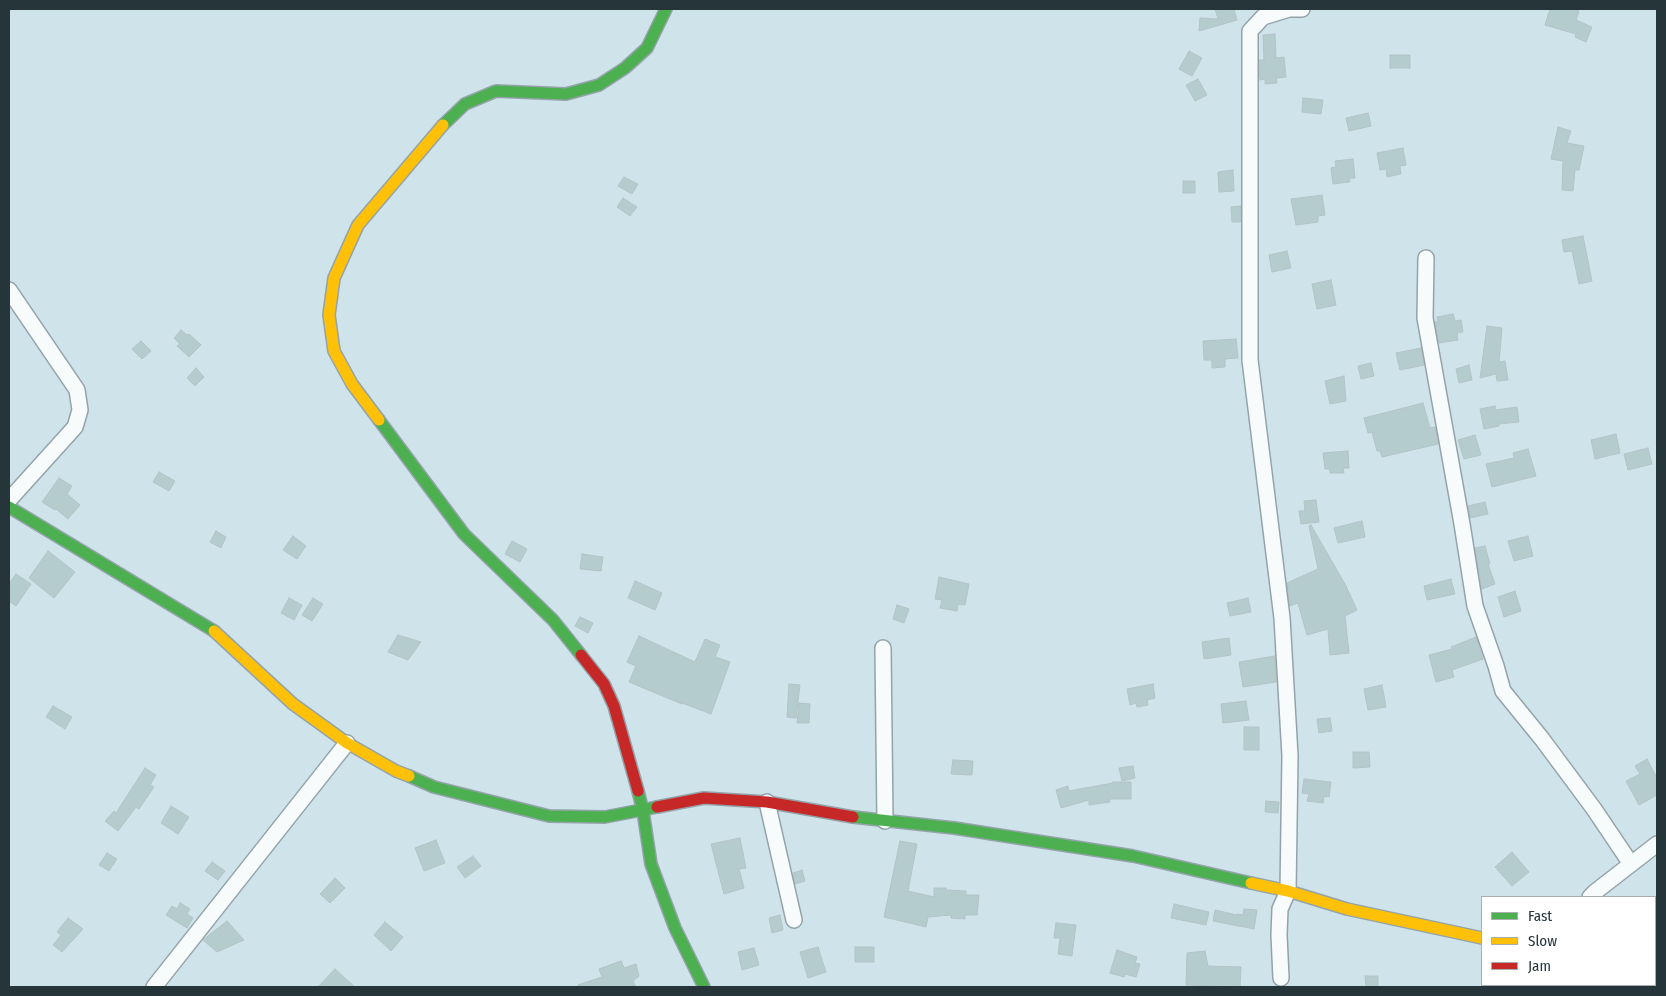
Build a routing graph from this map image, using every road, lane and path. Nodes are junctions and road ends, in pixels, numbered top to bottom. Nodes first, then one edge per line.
1 (666, 9) edge
2 (1302, 9) edge
3 (1426, 258) dead end
4 (9, 290) edge
5 (9, 500) edge
6 (9, 506) edge
7 (883, 648) dead end
8 (347, 743) junction
9 (767, 802) junction
10 (643, 811) junction
11 (885, 821) junction
12 (1657, 844) edge
13 (1631, 864) junction
14 (1288, 891) junction
15 (1591, 896) edge
16 (794, 920) dead end
17 (1481, 938) edge
18 (1281, 978) dead end
19 (154, 987) edge
20 (704, 987) edge

1 - 10 street
2 - 14 street
3 - 13 street
4 - 5 street
6 - 8 street
7 - 11 street
8 - 10 street
8 - 19 street
9 - 10 street
9 - 11 street
9 - 16 street
10 - 20 street
11 - 14 street
12 - 13 street
13 - 15 street
14 - 17 street
14 - 18 street

